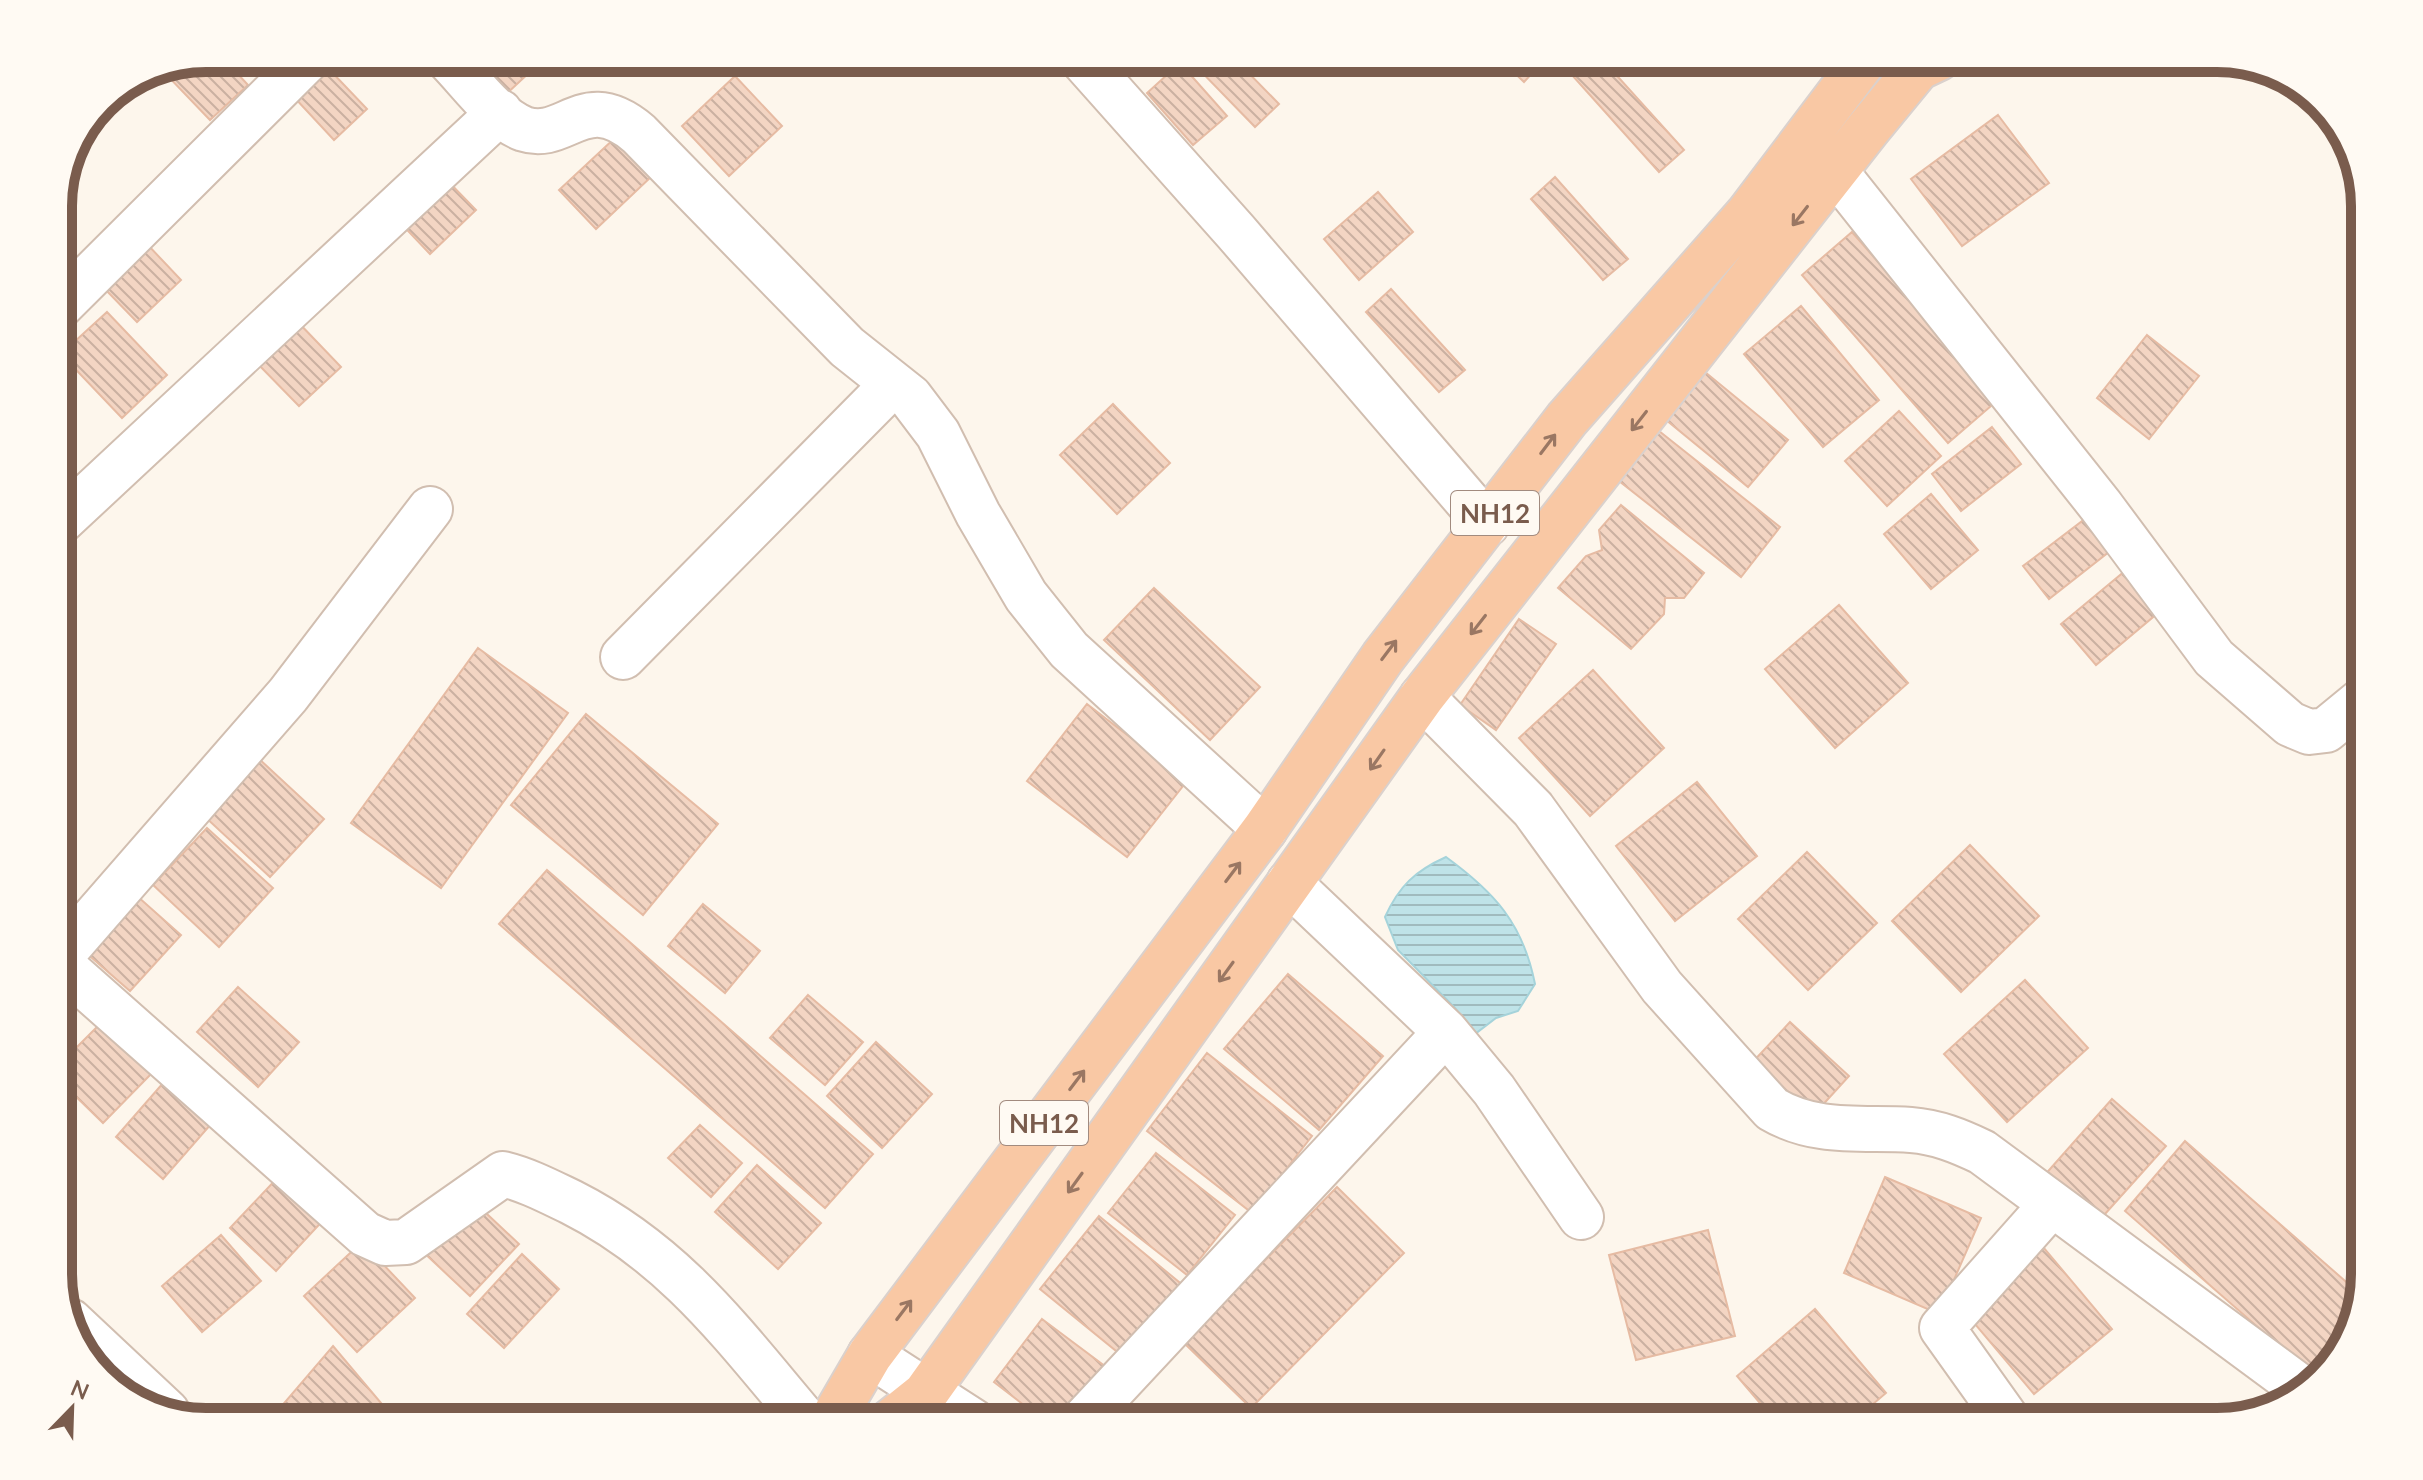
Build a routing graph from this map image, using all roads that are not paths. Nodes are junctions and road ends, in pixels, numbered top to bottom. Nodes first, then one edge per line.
1 (295, 72) edge
2 (461, 72) edge
3 (1093, 72) edge
4 (1848, 72) edge
5 (1857, 72) edge
6 (1920, 72) edge
7 (500, 112) junction
8 (1880, 114) junction
9 (1835, 171) junction
10 (72, 294) edge
11 (893, 384) junction
12 (430, 509) dead end
13 (72, 511) edge
14 (1487, 524) junction
15 (623, 657) dead end
16 (1422, 697) junction
17 (2351, 709) edge
18 (1265, 829) junction
19 (1289, 883) junction
20 (72, 945) edge
21 (72, 973) edge
22 (1446, 1032) junction
23 (2052, 1204) junction
24 (1581, 1217) dead end
25 (90, 1339) edge
26 (870, 1355) junction
27 (2295, 1383) edge
28 (925, 1394) junction
29 (150, 1396) edge
30 (795, 1408) edge
31 (839, 1408) edge
32 (908, 1408) edge
33 (950, 1408) edge
34 (1095, 1408) edge
35 (1999, 1408) edge

1 - 10 street
2 - 7 street
3 - 14 street
14 -> 4 highway, NH12
5 - 8 street
6 - 8 highway
7 - 11 street
7 - 13 street
8 - 9 highway
9 -> 16 highway
9 - 17 street
11 - 15 street
11 - 18 street
12 - 20 street
18 -> 14 highway, NH12
16 -> 19 highway
16 - 23 street
26 -> 18 highway, NH12
19 - 22 street
19 -> 28 highway
21 - 30 street
22 - 24 street
22 - 34 street
23 - 27 street
23 - 35 street
25 - 29 street
26 - 28 street
26 - 31 highway, NH12
28 - 32 highway
28 - 33 street

